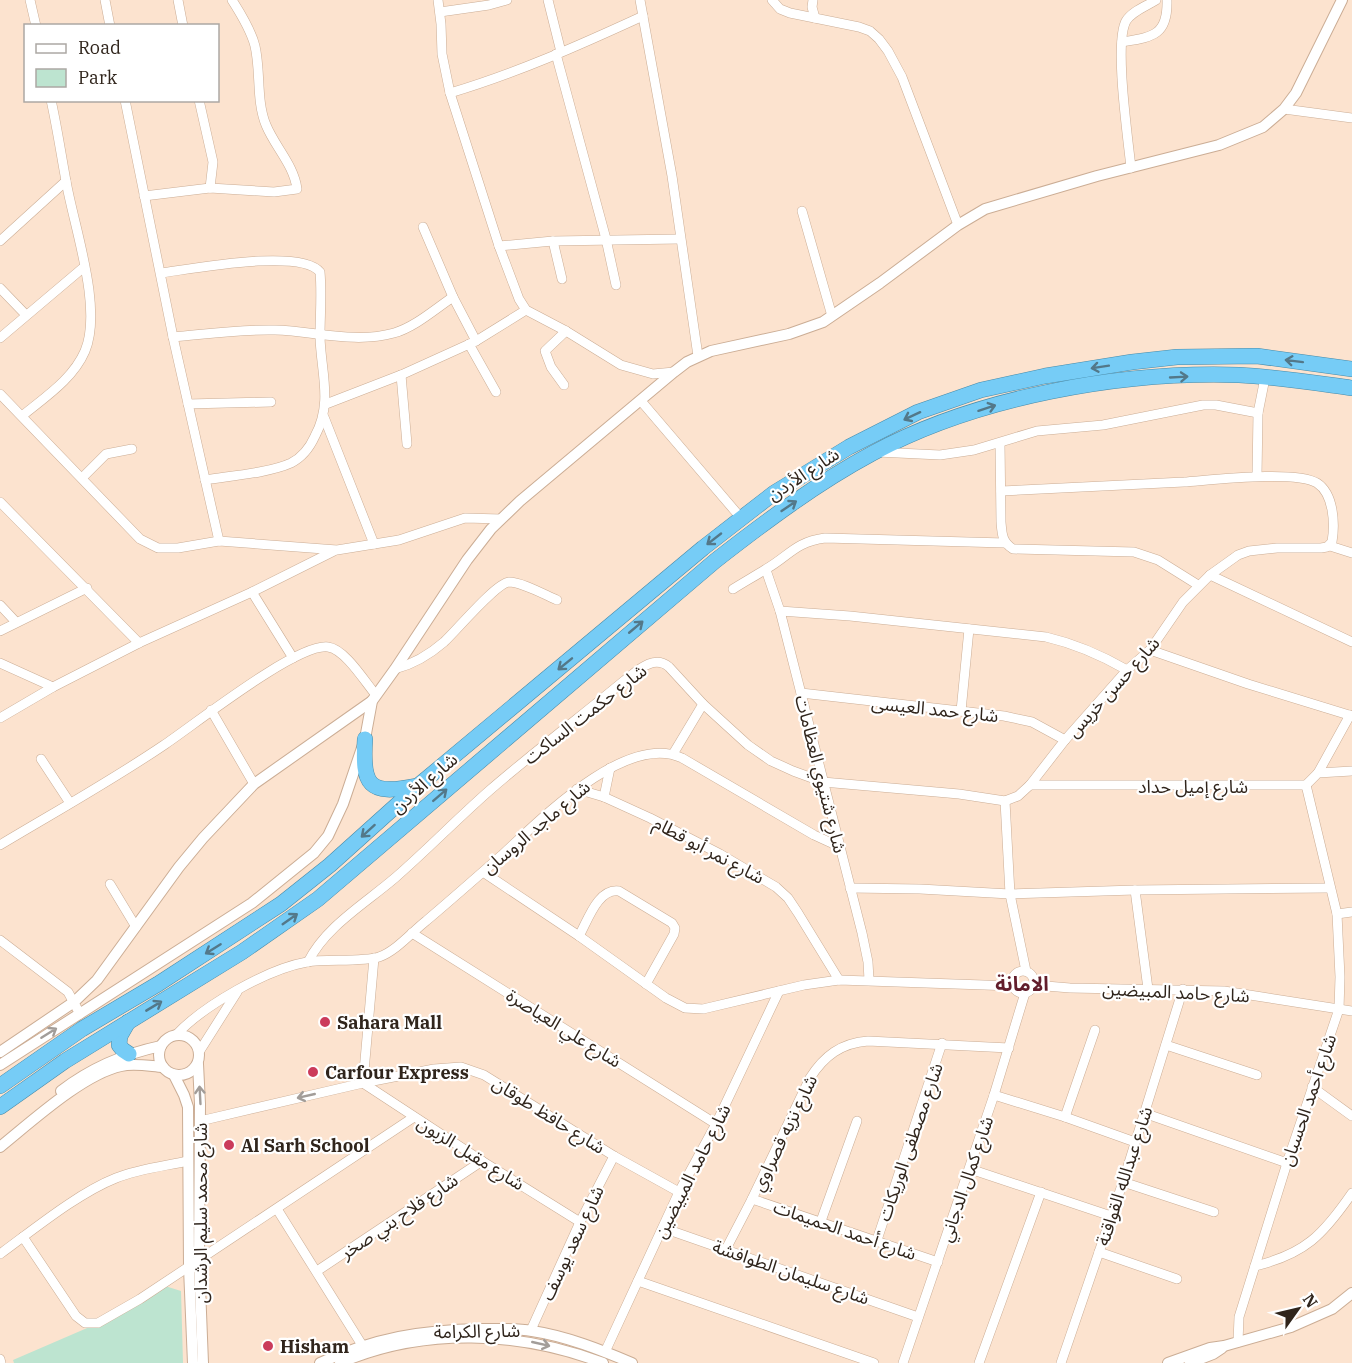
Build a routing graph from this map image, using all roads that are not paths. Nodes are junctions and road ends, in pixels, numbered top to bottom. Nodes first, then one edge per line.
1 (30, 0) edge
2 (105, 0) edge
3 (178, 0) edge
4 (232, 0) edge
5 (438, 0) edge
6 (507, 0) edge
7 (548, 0) edge
8 (640, 0) edge
9 (772, 0) edge
10 (813, 0) edge
11 (1156, 0) edge
12 (1167, 0) edge
13 (1342, 0) edge
14 (440, 12) junction
15 (643, 16) junction
16 (814, 18) junction
17 (36, 24) edge
18 (110, 24) edge
19 (183, 24) edge
20 (1122, 42) junction
21 (559, 53) junction
22 (450, 93) junction
23 (51, 102) edge
24 (125, 102) edge
25 (200, 102) edge
26 (1284, 109) junction
27 (1352, 118) edge
28 (1131, 168) junction
29 (66, 181) junction
30 (210, 188) junction
31 (144, 196) junction
32 (802, 211) dead end
33 (958, 225) junction
34 (423, 227) dead end
35 (680, 238) junction
36 (606, 239) junction
37 (0, 241) edge
38 (554, 241) junction
39 (500, 246) junction
40 (84, 267) junction
41 (161, 273) junction
42 (562, 279) dead end
43 (616, 285) dead end
44 (0, 288) edge
45 (453, 297) junction
46 (526, 310) junction
47 (26, 315) junction
48 (832, 316) junction
49 (566, 331) junction
50 (320, 336) junction
51 (173, 337) junction
52 (0, 338) edge
53 (472, 343) junction
54 (698, 356) junction
55 (1352, 369) edge
56 (674, 372) junction
57 (401, 375) junction
58 (1264, 378) junction
59 (564, 385) dead end
60 (1352, 388) edge
61 (496, 392) dead end
62 (0, 394) edge
63 (641, 401) junction
64 (271, 402) dead end
65 (188, 404) junction
66 (326, 404) junction
67 (1258, 413) junction
68 (22, 416) junction
69 (324, 417) junction
70 (1000, 443) junction
71 (407, 444) dead end
72 (132, 449) dead end
73 (875, 452) junction
74 (1257, 476) junction
75 (82, 478) junction
76 (205, 480) junction
77 (1001, 491) junction
78 (0, 502) edge
79 (741, 518) junction
80 (501, 519) junction
81 (219, 541) junction
82 (1005, 543) junction
83 (374, 544) junction
84 (1326, 547) junction
85 (337, 550) junction
86 (1352, 553) edge
87 (766, 570) junction
88 (1210, 575) junction
89 (1198, 585) junction
90 (87, 588) junction
91 (733, 589) dead end
92 (252, 592) junction
93 (557, 600) dead end
94 (0, 605) edge
95 (780, 611) junction
96 (15, 621) junction
97 (969, 629) junction
98 (0, 631) edge
99 (1352, 642) edge
100 (139, 643) junction
101 (1150, 650) junction
102 (293, 658) junction
103 (0, 663) edge
104 (395, 669) junction
105 (1127, 670) junction
106 (53, 687) junction
107 (801, 693) junction
108 (374, 698) junction
109 (703, 704) junction
110 (211, 710) junction
111 (961, 711) junction
112 (1351, 716) edge
113 (0, 718) edge
114 (365, 739) junction
115 (1065, 740) junction
116 (673, 754) junction
117 (41, 759) dead end
118 (610, 768) junction
119 (1352, 771) edge
120 (1318, 773) junction
121 (823, 782) junction
122 (254, 784) junction
123 (419, 785) junction
124 (1030, 785) junction
125 (1306, 785) junction
126 (577, 789) junction
127 (604, 797) junction
128 (1005, 801) junction
129 (70, 803) junction
130 (0, 846) edge
131 (838, 846) junction
132 (483, 872) junction
133 (110, 884) dead end
134 (850, 888) junction
135 (1330, 888) junction
136 (1135, 890) junction
137 (1010, 894) junction
138 (1352, 912) edge
139 (1337, 914) junction
140 (136, 927) junction
141 (412, 933) junction
142 (579, 936) junction
143 (0, 940) edge
144 (10, 949) junction
145 (0, 956) edge
146 (374, 958) junction
147 (308, 962) junction
148 (1022, 971) junction
149 (839, 980) junction
150 (869, 980) junction
151 (645, 984) junction
152 (1034, 985) junction
153 (1013, 986) junction
154 (1183, 988) junction
155 (1148, 989) junction
156 (239, 990) junction
157 (779, 991) junction
158 (1025, 993) junction
159 (74, 1002) junction
160 (1339, 1009) junction
161 (1352, 1011) edge
162 (80, 1014) junction
163 (128, 1021) junction
164 (1095, 1030) dead end
165 (176, 1035) junction
166 (942, 1043) junction
167 (1166, 1045) junction
168 (161, 1046) junction
169 (1009, 1048) junction
170 (0, 1052) edge
171 (129, 1054) junction
172 (199, 1058) junction
173 (0, 1065) edge
174 (163, 1067) junction
175 (174, 1075) junction
176 (1257, 1075) dead end
177 (363, 1083) junction
178 (0, 1086) edge
179 (1312, 1087) junction
180 (994, 1095) junction
181 (0, 1107) edge
182 (1144, 1113) junction
183 (1352, 1116) edge
184 (414, 1117) junction
185 (1065, 1118) junction
186 (200, 1121) junction
187 (857, 1121) dead end
188 (716, 1124) junction
189 (0, 1138) edge
190 (1135, 1142) junction
191 (0, 1148) edge
192 (614, 1156) junction
193 (188, 1161) junction
194 (482, 1161) junction
195 (1287, 1162) junction
196 (970, 1169) junction
197 (1123, 1182) junction
198 (679, 1192) junction
199 (1041, 1192) junction
200 (1352, 1193) edge
201 (752, 1199) junction
202 (277, 1209) junction
203 (1214, 1212) dead end
204 (1111, 1216) junction
205 (821, 1221) junction
206 (580, 1222) junction
207 (663, 1228) junction
208 (23, 1237) junction
209 (877, 1240) junction
210 (726, 1249) junction
211 (1099, 1252) junction
212 (0, 1254) edge
213 (938, 1262) junction
214 (194, 1265) junction
215 (1255, 1266) junction
216 (317, 1272) junction
217 (1177, 1279) dead end
218 (638, 1281) junction
219 (1352, 1293) edge
220 (918, 1317) junction
221 (531, 1330) junction
222 (1238, 1342) junction
223 (362, 1345) junction
224 (1224, 1346) junction
225 (604, 1358) edge
226 (1205, 1360) edge
227 (193, 1363) edge
228 (203, 1363) edge
229 (320, 1363) edge
230 (340, 1363) edge
231 (632, 1363) edge
232 (874, 1363) edge
233 (903, 1363) edge
234 (979, 1363) edge
235 (1061, 1363) edge
236 (1168, 1363) edge
237 (1190, 1363) edge

1 - 17 street
2 - 18 street
3 - 19 street
4 - 30 street
5 - 14 street
6 - 14 street
7 - 21 street
8 - 15 street
9 - 16 street
10 - 16 street
11 - 20 street
12 - 20 street
13 - 26 street
14 - 22 street
15 - 21 street
15 - 35 street
16 - 33 street
20 - 28 street
21 - 22 street
21 - 36 street
22 - 39 street
23 - 29 street
24 - 31 street
25 - 30 street
26 - 27 street
26 - 28 street
28 - 33 street
29 - 37 street
29 - 40 street
30 - 31 street
31 - 41 street
32 - 48 street
33 - 48 street
34 - 45 street
35 - 36 street
35 - 54 street
36 - 38 street
36 - 43 street
38 - 39 street
38 - 42 street
39 - 46 street
40 - 47 street
40 - 68 street
41 - 50 street
41 - 51 street
44 - 47 street
45 - 50 street
45 - 53 street
46 - 49 street
46 - 53 street
47 - 52 street
48 - 54 street
49 - 56 street
49 - 59 street
50 - 51 street
50 - 66 street
51 - 65 street
53 - 57 street
53 - 61 street
54 - 56 street
55 -> 79 highway, شارع الأردن
56 - 63 street
57 - 66 street
57 - 71 street
58 - 60 highway, شارع الأردن
58 - 67 street
73 -> 58 highway, شارع الأردن
62 - 68 street
63 - 79 street
63 - 80 street
64 - 65 street
65 - 76 street
66 - 69 street
67 - 70 street
67 - 74 street
68 - 75 street
69 - 76 street
69 - 83 street
70 - 73 street
70 - 77 street
72 - 75 street
163 -> 73 highway, شارع الأردن
74 - 77 street
74 - 84 street
75 - 81 street
76 - 81 street
77 - 82 street
78 - 90 street
79 -> 123 highway, شارع الأردن
80 - 83 street
80 - 104 street
81 - 85 street
82 - 87 street
82 - 89 street
83 - 85 street
84 - 86 street, شارع حسن خريس
84 - 88 street, شارع حسن خريس
85 - 92 street
87 - 91 street
87 - 95 street, شارع شتيوي العظامات
88 - 89 street, شارع حسن خريس
88 - 99 street
89 - 101 street, شارع حسن خريس
90 - 96 street
90 - 100 street
92 - 100 street
92 - 102 street
93 - 104 street
94 - 96 street
95 - 97 street
95 - 107 street, شارع شتيوي العظامات
96 - 98 street
97 - 105 street
97 - 111 street
100 - 106 street
101 - 105 street, شارع حسن خريس
101 - 112 street
102 - 108 street
102 - 110 street
103 - 106 street
104 - 108 street
105 - 115 street, شارع حسن خريس
106 - 113 street
107 - 111 street, شارع حمد العيسى
107 - 121 street, شارع شتيوي العظامات
108 - 114 street
108 - 122 street
109 - 116 street
109 - 121 street, شارع حكمت الساكت
109 - 147 street, شارع حكمت الساكت
110 - 122 street
110 - 129 street
111 - 115 street, شارع حمد العيسى
112 - 120 street
114 - 123 highway
114 - 162 street
115 - 124 street, شارع حسن خريس
116 - 118 street, شارع ماجد الروسان
116 - 131 street
117 - 129 street
118 - 126 street, شارع ماجد الروسان
118 - 127 street
119 - 120 street
120 - 125 street
121 - 128 street, شارع حكمت الساكت
121 - 131 street, شارع شتيوي العظامات
122 - 140 street
123 -> 178 highway, شارع الأردن
124 - 125 street, شارع إميل حداد
124 - 128 street, شارع حسن خريس
125 - 135 street, شارع أحمد الحسبان
126 - 127 street, شارع نمر أبو قطام
126 - 132 street, شارع ماجد الروسان
127 - 149 street, شارع نمر أبو قطام
128 - 137 street
129 - 130 street
131 - 134 street, شارع شتيوي العظامات
132 - 141 street, شارع ماجد الروسان
132 - 142 street
133 - 140 street
134 - 137 street
134 - 150 street, شارع شتيوي العظامات
135 - 136 street
135 - 139 street, شارع أحمد الحسبان
136 - 137 street
136 - 155 street
137 - 148 street
138 - 139 street
139 - 160 street, شارع أحمد الحسبان
140 - 159 street
141 - 146 street, شارع ماجد الروسان
141 - 188 street, شارع علي العياصرة
142 - 151 street
142 - 151 street
143 - 144 street
144 - 145 street
144 - 159 street
146 - 147 street, شارع ماجد الروسان
146 - 177 street
147 - 156 street, شارع ماجد الروسان
148 - 152 street
148 - 153 street
149 - 150 street
149 - 157 street
150 - 153 street
151 - 157 street
152 - 155 street, شارع حامد المبيضين
152 - 158 street
153 - 158 street
154 - 155 street, شارع حامد المبيضين
154 - 160 street, شارع حامد المبيضين
154 - 167 street, شارع عبدالله القواقنة
156 - 165 street, شارع ماجد الروسان
156 - 172 street
157 - 188 street, شارع حامد المبيضين
158 - 169 street, شارع كمال الدجاني
159 - 162 street
159 - 170 street
160 - 161 street, شارع حامد المبيضين
160 - 179 street, شارع أحمد الحسبان
173 -> 162 street
163 - 171 highway
163 - 181 highway, شارع الأردن
164 - 185 street
165 - 168 street
165 - 172 street
166 - 169 street, شارع نزيه قصراوي
166 - 201 street, شارع نزيه قصراوي
166 - 209 street, شارع مصطفى الوريكات
167 - 176 street
167 - 182 street, شارع عبدالله القواقنة
168 - 171 street
168 - 174 street
169 - 180 street, شارع كمال الدجاني
171 - 189 street
172 - 175 street
186 -> 172 street, شارع محمد سليم الرشدان
174 - 175 street
174 - 191 street
175 - 193 street, شارع محمد سليم الرشدان
177 - 184 street, شارع مقبل الزبون
177 -> 186 street, شارع حافظ طوقان
177 - 192 street, شارع حافظ طوقان
179 - 183 street
179 - 195 street, شارع أحمد الحسبان
180 - 185 street
180 - 196 street, شارع كمال الدجاني
182 - 190 street, شارع عبدالله القواقنة
182 - 195 street
184 - 194 street, شارع مقبل الزبون
184 - 202 street
185 - 190 street
186 - 214 street, شارع محمد سليم الرشدان
187 - 205 street
188 - 198 street, شارع حامد المبيضين
190 - 197 street, شارع عبدالله القواقنة
192 - 198 street, شارع حافظ طوقان
192 - 206 street, شارع سعد يوسف
193 - 208 street
193 - 214 street, شارع محمد سليم الرشدان
194 - 206 street, شارع مقبل الزبون
194 - 216 street, شارع فلاح بني صخر
195 - 215 street, شارع أحمد الحسبان
196 - 199 street
196 - 213 street, شارع كمال الدجاني
197 - 203 street
197 - 204 street, شارع عبدالله القواقنة
198 - 207 street, شارع حامد المبيضين
199 - 204 street
199 - 234 street
200 - 215 street
201 - 205 street, شارع أحمد الحميمات
201 - 210 street, شارع نزيه قصراوي
202 - 214 street
202 - 216 street
204 - 211 street, شارع عبدالله القواقنة
205 - 209 street, شارع أحمد الحميمات
206 - 221 street, شارع سعد يوسف
207 - 210 street, شارع سليمان الطوافشة
207 - 218 street, شارع حامد المبيضين
208 - 212 street
208 - 214 street
209 - 213 street, شارع أحمد الحميمات
210 - 220 street, شارع سليمان الطوافشة
211 - 217 street
211 - 235 street, شارع عبدالله القواقنة
213 - 220 street, شارع كمال الدجاني
214 - 227 street, شارع محمد سليم الرشدان
214 - 228 street, شارع محمد سليم الرشدان
215 - 222 street, شارع أحمد الحسبان
216 - 223 street
218 - 225 street, شارع حامد المبيضين
218 - 232 street
219 - 222 street
220 - 233 street, شارع كمال الدجاني
221 - 223 street, شارع الكرامة
221 - 225 street, شارع الكرامة
222 - 224 street
223 - 229 street, شارع الكرامة
224 - 226 street
224 - 236 street
230 -> 225 street, شارع الكرامة
225 - 231 street, شارع الكرامة
226 - 237 street

